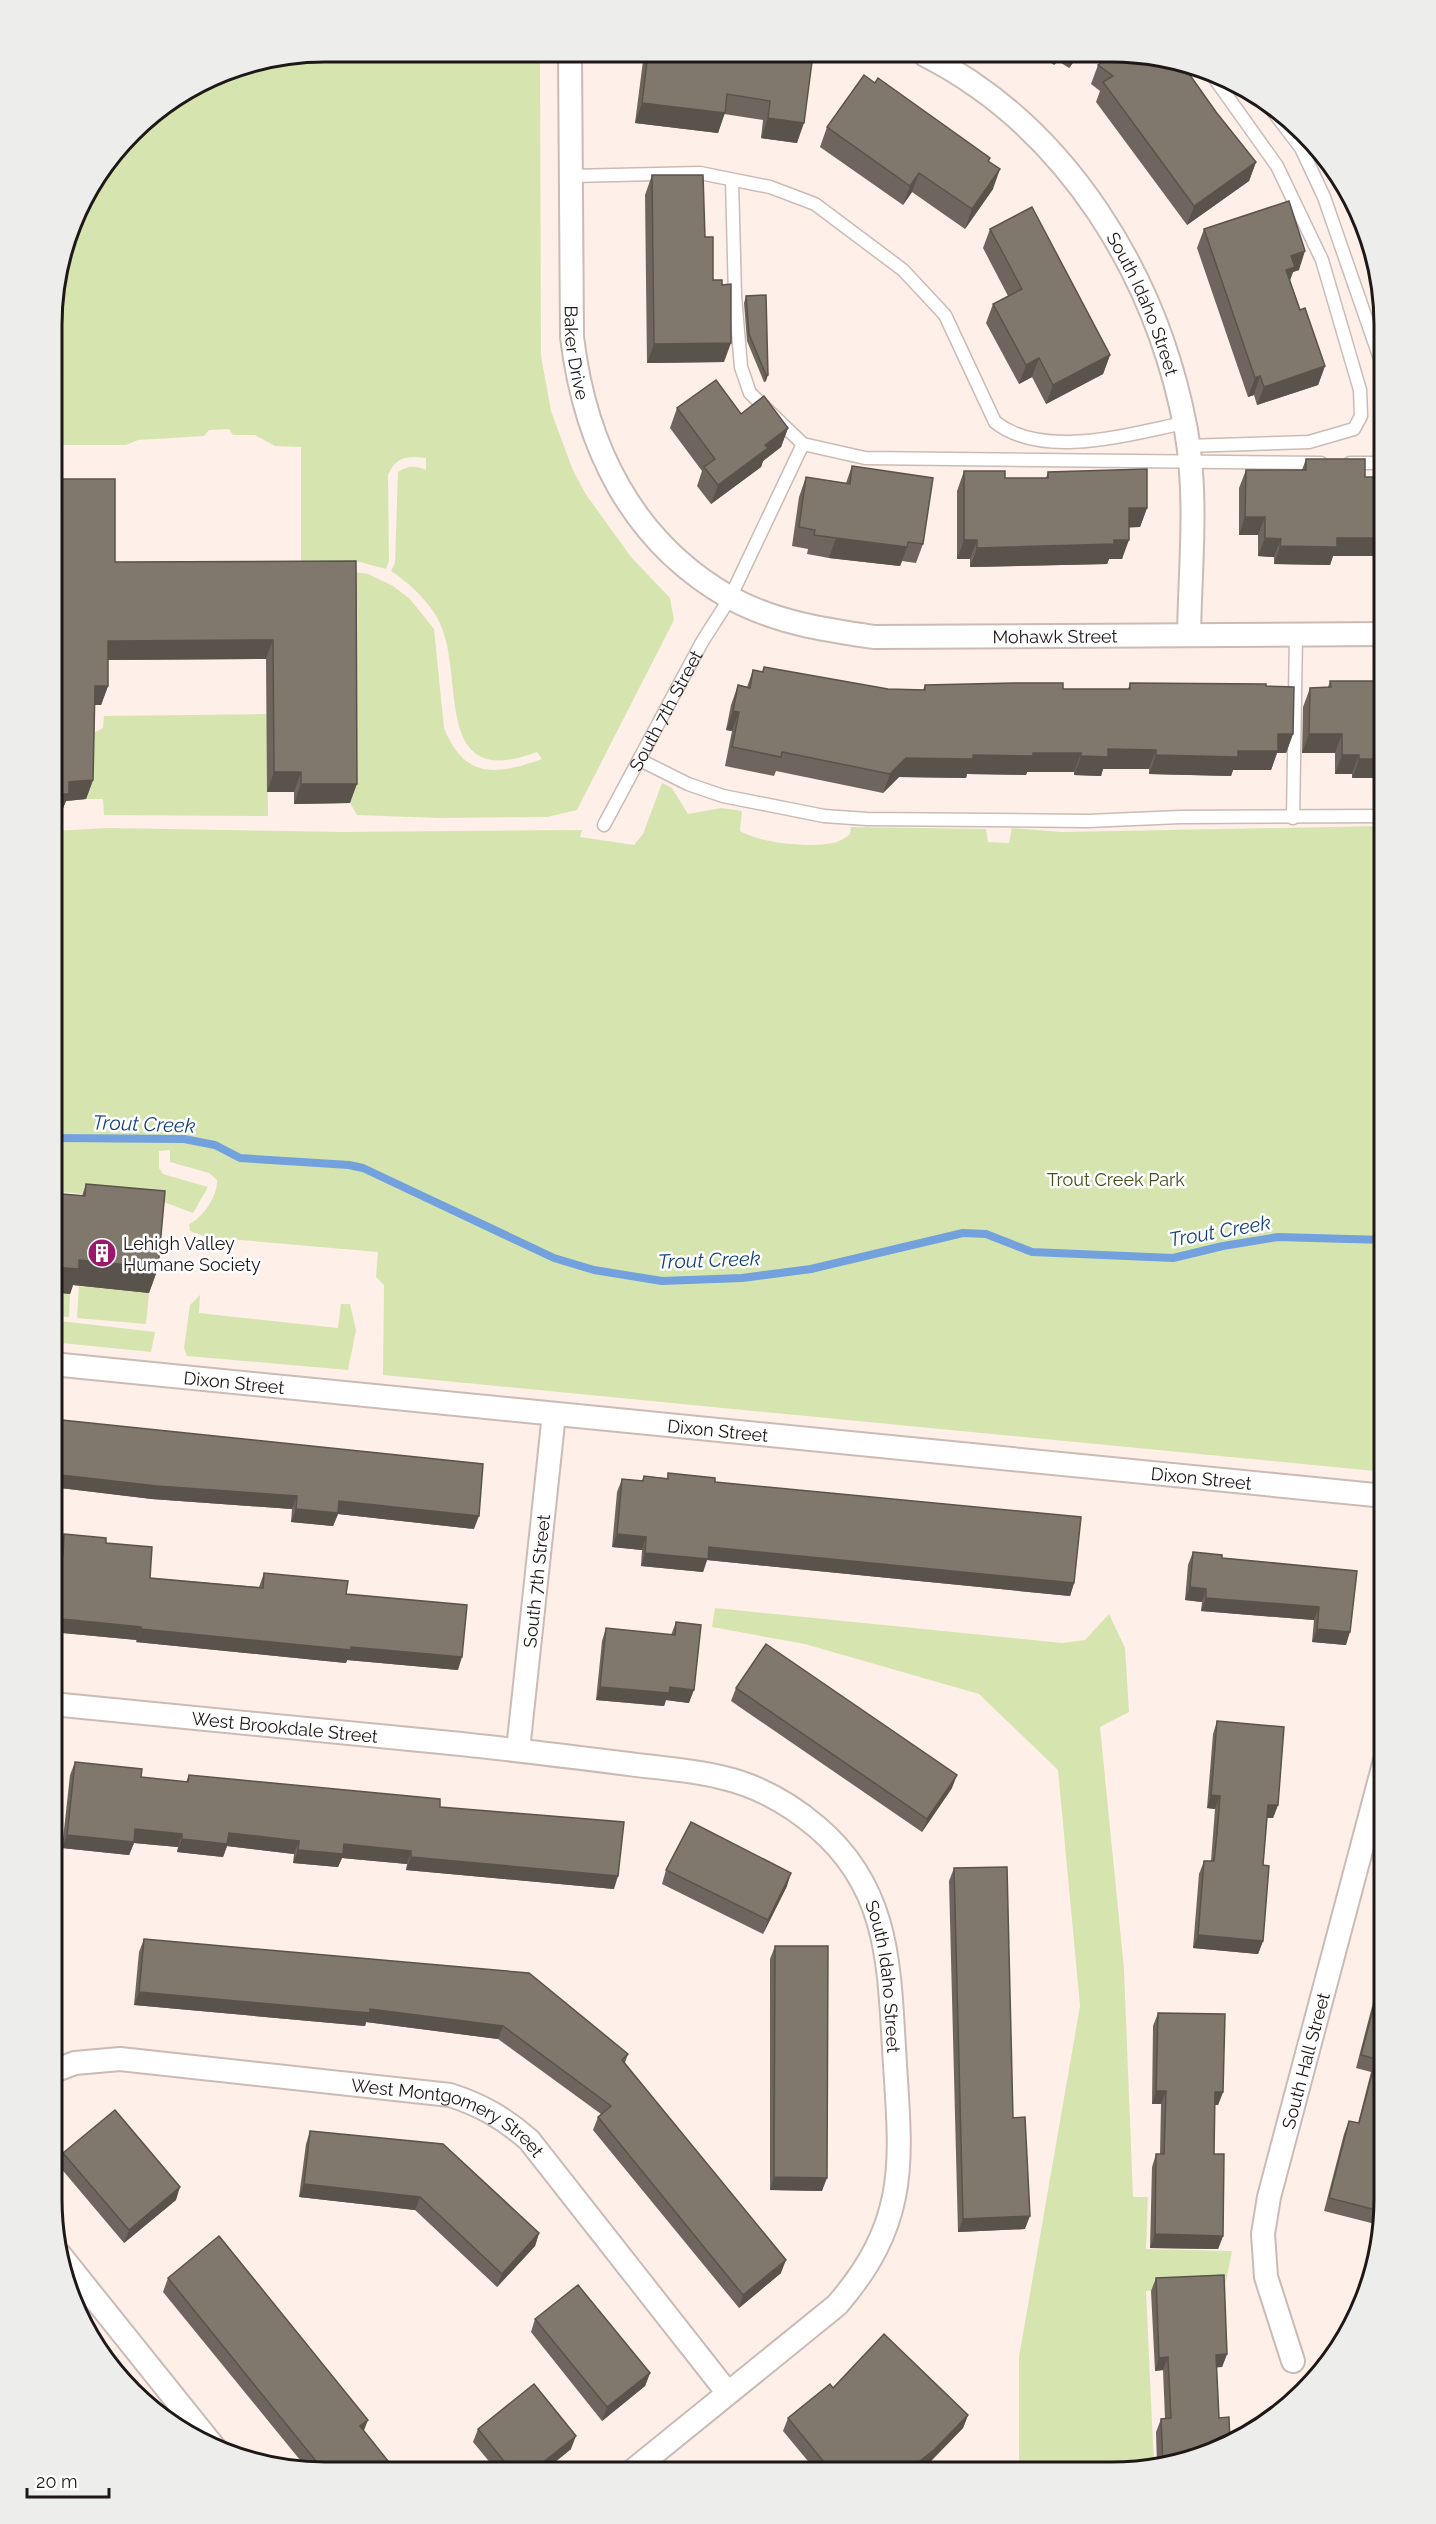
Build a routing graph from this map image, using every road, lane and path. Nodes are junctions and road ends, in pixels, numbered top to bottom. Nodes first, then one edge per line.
1 (570, 62) edge
2 (936, 62) edge
3 (1219, 84) edge
4 (1285, 127) edge
5 (571, 176) junction
6 (732, 180) junction
7 (1374, 341) edge
8 (1184, 423) junction
9 (804, 444) junction
10 (1188, 455) junction
11 (1374, 463) edge
12 (730, 598) junction
13 (1374, 634) edge
14 (1189, 635) junction
15 (1296, 635) junction
16 (640, 760) junction
17 (1374, 816) edge
18 (1293, 818) junction
19 (604, 825) dead end
20 (62, 1366) edge
21 (554, 1414) junction
22 (1374, 1495) edge
23 (62, 1705) edge
24 (518, 1750) junction
25 (1374, 1798) edge
26 (62, 2067) edge
27 (70, 2267) edge
28 (1293, 2361) dead end
29 (727, 2392) junction
30 (201, 2431) edge
31 (643, 2462) edge

1 - 5 street, Baker Drive
2 - 8 street, South Idaho Street
3 - 10 lane
4 - 7 lane
5 - 6 lane
5 - 12 street, Baker Drive
6 - 8 lane
6 - 9 lane
8 - 10 street, South Idaho Street
9 - 10 lane
9 - 12 lane, South 7th Street
10 - 11 lane
10 - 14 street, South Idaho Street
12 - 14 street, Mohawk Street
12 - 16 lane, South 7th Street
13 - 15 street, Mohawk Street
14 - 15 street, Mohawk Street
15 - 18 lane
16 - 18 lane
16 - 19 lane, South 7th Street
17 - 18 lane
20 - 21 street, Dixon Street
21 - 22 street, Dixon Street
21 - 24 street, South 7th Street
23 - 24 street, West Brookdale Street
24 - 29 street, South Idaho Street
25 - 28 street, South Hall Street
26 - 29 street, West Montgomery Street
27 - 30 street
29 - 31 street, South Idaho Street

